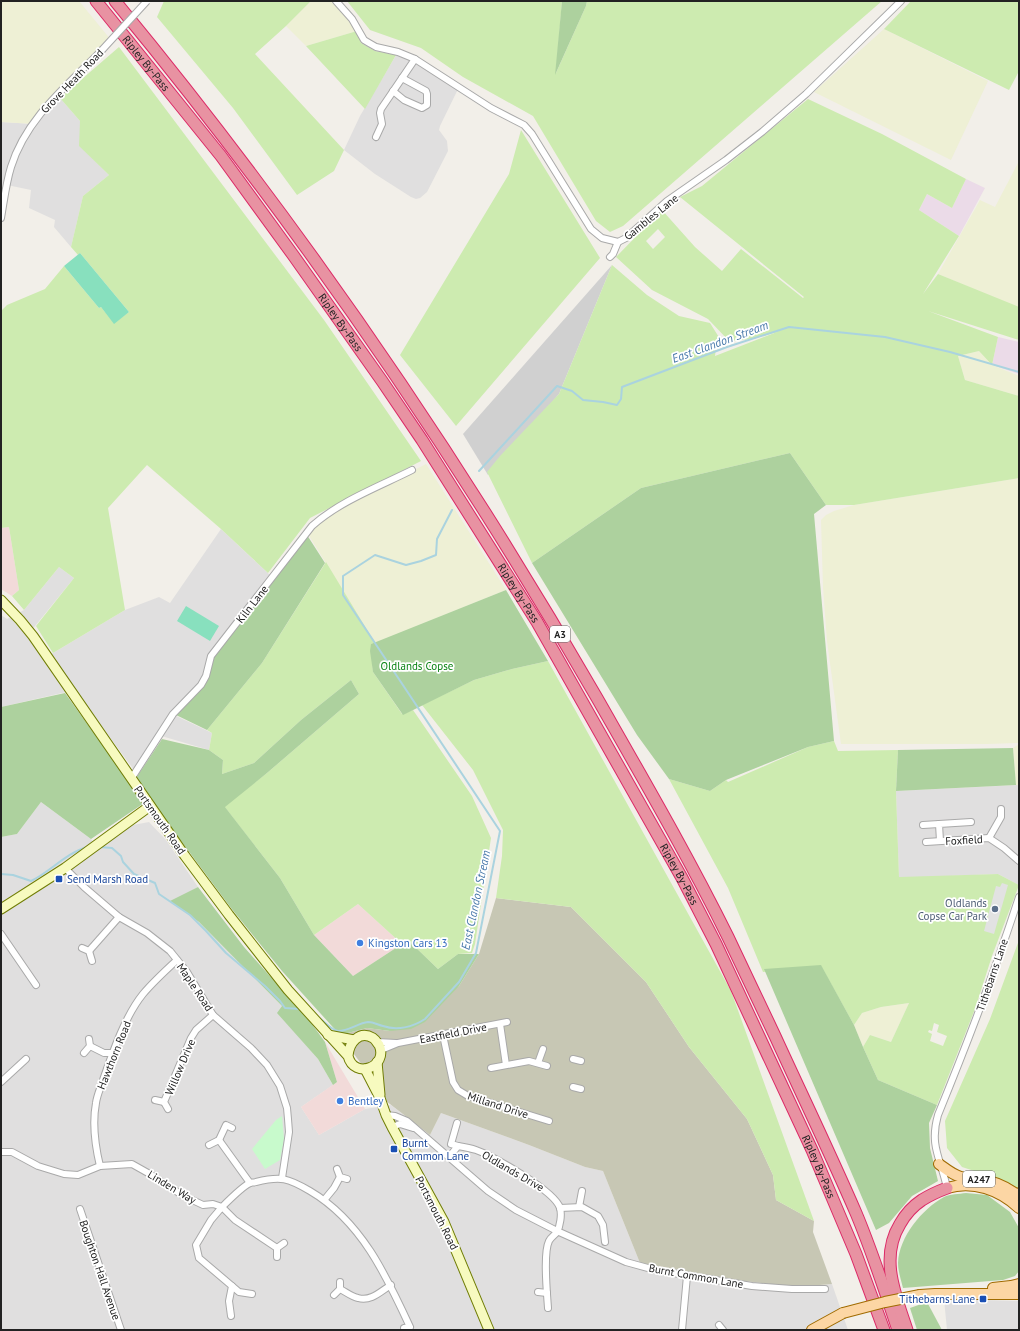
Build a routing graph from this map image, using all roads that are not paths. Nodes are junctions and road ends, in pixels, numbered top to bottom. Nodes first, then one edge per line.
1 (96, 1) edge
2 (115, 1) edge
3 (148, 1) edge
4 (336, 1) edge
5 (901, 1) edge
6 (415, 59) junction
7 (402, 78) junction
8 (393, 91) junction
9 (376, 137) dead end
10 (1, 218) edge
11 (618, 242) junction
12 (610, 257) dead end
13 (412, 470) dead end
14 (1, 600) edge
15 (131, 779) junction
16 (150, 806) junction
17 (1000, 809) dead end
18 (971, 822) dead end
19 (939, 824) junction
20 (923, 826) dead end
21 (989, 838) junction
22 (940, 841) junction
23 (926, 842) dead end
24 (1019, 861) edge
25 (65, 868) junction
26 (1019, 897) edge
27 (1, 910) edge
28 (119, 917) junction
29 (1, 934) edge
30 (82, 948) dead end
31 (89, 951) junction
32 (177, 960) junction
33 (92, 961) dead end
34 (36, 985) dead end
35 (213, 1015) junction
36 (507, 1022) dead end
37 (500, 1024) junction
38 (327, 1034) junction
39 (443, 1035) junction
40 (89, 1039) dead end
41 (354, 1040) junction
42 (90, 1046) junction
43 (379, 1046) junction
44 (543, 1049) dead end
45 (84, 1053) dead end
46 (114, 1053) junction
47 (348, 1056) junction
48 (26, 1059) dead end
49 (573, 1059) dead end
50 (581, 1061) dead end
51 (377, 1062) junction
52 (538, 1063) junction
53 (506, 1065) junction
54 (547, 1066) dead end
55 (491, 1068) dead end
56 (365, 1069) junction
57 (1, 1082) edge
58 (572, 1087) dead end
59 (581, 1089) dead end
60 (380, 1098) junction
61 (155, 1100) dead end
62 (164, 1102) junction
63 (168, 1109) dead end
64 (386, 1115) junction
65 (549, 1121) dead end
66 (457, 1123) dead end
67 (392, 1127) junction
68 (232, 1128) dead end
69 (416, 1130) junction
70 (219, 1140) junction
71 (209, 1144) dead end
72 (458, 1146) junction
73 (1, 1152) edge
74 (448, 1157) junction
75 (940, 1164) junction
76 (100, 1166) junction
77 (336, 1169) dead end
78 (340, 1177) junction
79 (282, 1178) junction
80 (347, 1179) dead end
81 (250, 1183) junction
82 (947, 1188) junction
83 (582, 1191) dead end
84 (1019, 1196) edge
85 (325, 1200) junction
86 (222, 1207) junction
87 (579, 1207) junction
88 (560, 1208) junction
89 (1019, 1208) edge
90 (80, 1209) dead end
91 (557, 1232) junction
92 (605, 1242) dead end
93 (284, 1243) dead end
94 (277, 1248) junction
95 (277, 1257) dead end
96 (687, 1276) junction
97 (340, 1282) dead end
98 (1019, 1284) edge
99 (391, 1285) junction
100 (232, 1286) junction
101 (340, 1289) junction
102 (825, 1289) dead end
103 (538, 1292) dead end
104 (547, 1293) junction
105 (252, 1294) dead end
106 (970, 1294) junction
107 (1019, 1294) edge
108 (334, 1296) dead end
109 (548, 1308) dead end
110 (231, 1316) dead end
111 (718, 1324) dead end
112 (408, 1328) edge
113 (121, 1330) edge
114 (489, 1330) edge
115 (682, 1330) edge
116 (723, 1330) edge
117 (812, 1330) edge
118 (884, 1330) edge
119 (898, 1330) edge
120 (907, 1330) edge

1 - 118 highway, Ripley By-Pass / A3
2 - 119 highway, Ripley By-Pass / A3
3 - 10 street, Grove Heath Road, bridge
4 - 6 street, Gambles Lane
5 - 11 street, Gambles Lane
6 - 7 street
6 - 11 street, Gambles Lane
7 - 8 street
7 - 8 street
8 - 9 street
11 - 12 street
13 - 15 street, Kiln Lane
14 - 15 main road, Portsmouth Road
15 - 16 main road, Portsmouth Road
16 - 25 main road
16 - 38 main road, Portsmouth Road
17 - 21 street, Foxfield
18 - 19 street, Foxfield
19 - 20 street, Foxfield
19 - 22 street, Foxfield
21 - 22 street, Foxfield
21 - 24 street, Foxfield
22 - 23 street, Foxfield
25 - 27 main road
25 - 28 street, Maple Road
26 - 75 street, Tithebarns Lane
28 - 31 street
28 - 32 street, Maple Road
29 - 34 street
30 - 31 street
31 - 33 street
32 - 35 street, Maple Road
32 - 46 street, Hawthorn Road
35 - 62 street, Willow Drive
35 - 79 street, Maple Road
36 - 37 street, Eastfield Drive
37 - 39 street, Eastfield Drive
37 - 53 street
38 - 41 main road
38 - 47 main road, Portsmouth Road
39 - 43 street, Eastfield Drive
39 - 65 street, Milland Drive
40 - 42 street
41 - 43 main road
41 - 47 main road
42 - 45 street
42 - 46 street
43 - 51 main road, Portsmouth Road
44 - 52 street
46 - 76 street, Hawthorn Road
47 - 56 main road, Portsmouth Road
48 - 57 street
49 - 50 street
51 - 56 main road
51 - 60 main road, Portsmouth Road
52 - 53 street
52 - 54 street
53 - 55 street
56 - 60 main road, Portsmouth Road
58 - 59 street
60 - 64 main road, Portsmouth Road
61 - 62 street, Willow Drive
62 - 63 street, Willow Drive
64 - 67 main road, Portsmouth Road
64 - 69 street, Burnt Common Lane
66 - 72 street
67 - 69 street, Burnt Common Lane
67 - 114 main road, Portsmouth Road
68 - 70 street
69 - 74 street, Burnt Common Lane
70 - 71 street
70 - 81 street
72 - 74 street
72 - 88 street, Oldlands Drive
73 - 76 street, Linden Way
74 - 91 street, Burnt Common Lane
75 - 82 street, Tithebarns Lane
75 - 84 main road, A247
76 - 86 street, Linden Way
77 - 78 street
78 - 80 street
78 - 85 street
79 - 81 street
79 - 85 street
81 - 86 street
82 - 89 main road, A247
82 - 120 highway
83 - 87 street
85 - 99 street
86 - 94 street
86 - 100 street
87 - 88 street
87 - 92 street
88 - 91 street
90 - 113 street, Boughton Hall Avenue
91 - 96 street, Burnt Common Lane
91 - 104 street
93 - 94 street
94 - 95 street
96 - 102 street, Burnt Common Lane
96 - 115 street
97 - 101 street
98 - 106 main road
99 - 101 street
99 - 112 street
100 - 105 street
100 - 110 street
101 - 108 street
103 - 104 street
104 - 109 street
106 - 107 main road
106 - 117 main road, bridge
111 - 116 street

